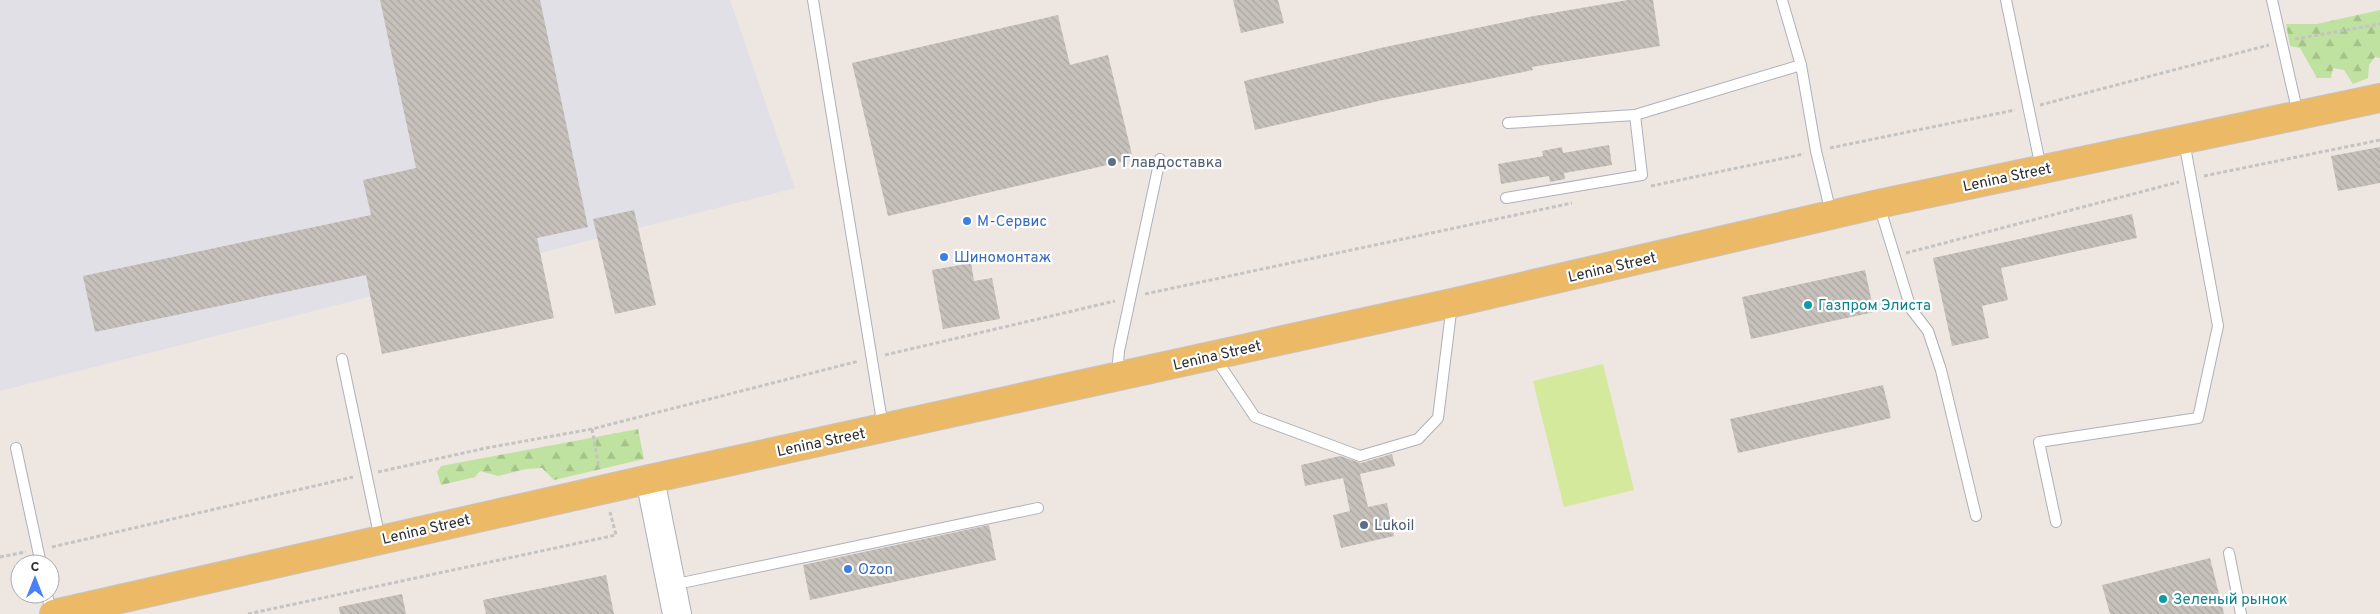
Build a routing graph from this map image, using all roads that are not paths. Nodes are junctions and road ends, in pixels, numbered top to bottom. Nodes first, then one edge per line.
1 (812, 0) edge
2 (1782, 0) edge
3 (2006, 0) edge
4 (2272, 0) edge
5 (1801, 65) junction
6 (2380, 98) edge
7 (2298, 114) junction
8 (1635, 115) junction
9 (1508, 122) dead end
10 (2184, 141) junction
11 (1160, 159) dead end
12 (2042, 170) junction
13 (1506, 198) dead end
14 (1878, 204) junction
15 (1831, 216) junction
16 (1452, 303) junction
17 (1214, 356) junction
18 (342, 359) dead end
19 (1121, 377) junction
20 (883, 428) junction
21 (16, 448) dead end
22 (650, 479) junction
23 (1038, 508) dead end
24 (1976, 516) dead end
25 (2056, 522) dead end
26 (380, 540) junction
27 (2229, 553) dead end
28 (39, 554) edge
29 (672, 585) junction
30 (53, 614) edge
31 (677, 614) edge
32 (2241, 614) edge

1 - 20 lane
2 - 5 lane
3 - 12 lane
4 - 7 lane
5 - 8 lane
5 - 15 lane
6 - 7 main road, Lenina Street
7 - 10 main road, Lenina Street
8 - 9 lane
8 - 13 lane
10 - 12 main road, Lenina Street
10 - 25 lane
11 - 19 lane
12 - 14 main road, Lenina Street
14 - 15 main road, Lenina Street
14 - 24 lane
15 - 16 main road, Lenina Street
16 - 17 main road, Lenina Street
16 - 17 lane
17 - 19 main road, Lenina Street
18 - 26 lane
19 - 20 main road, Lenina Street
20 - 22 main road, Lenina Street
21 - 28 lane
22 - 26 main road, Lenina Street
22 - 29 main road
23 - 29 lane
26 - 30 main road, Lenina Street
27 - 32 lane
29 - 31 main road

